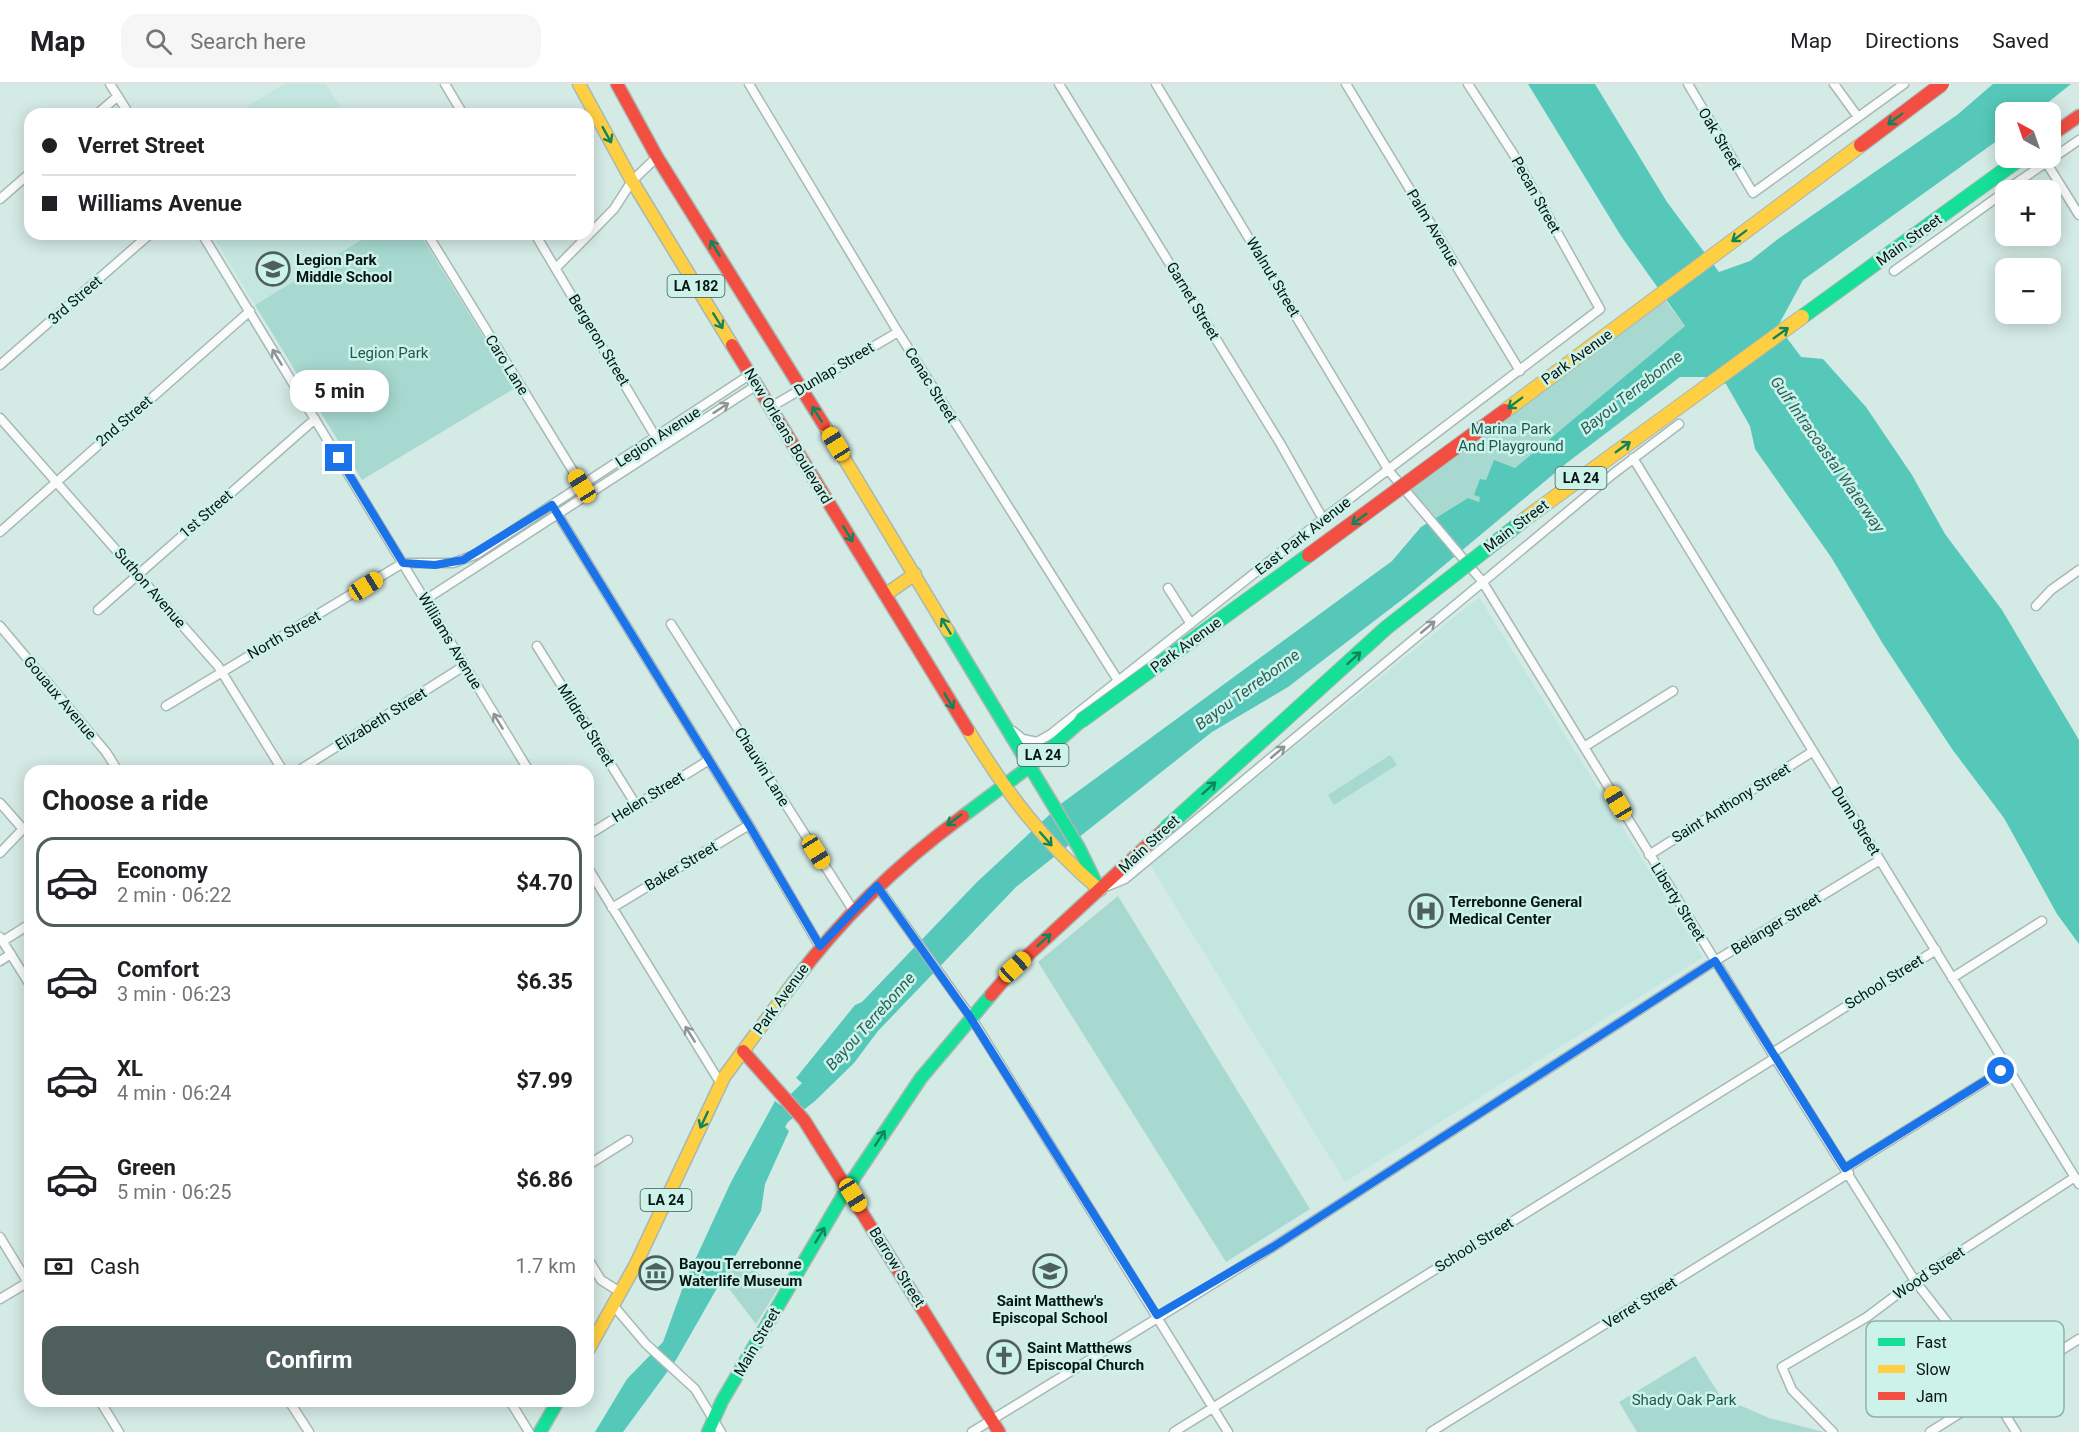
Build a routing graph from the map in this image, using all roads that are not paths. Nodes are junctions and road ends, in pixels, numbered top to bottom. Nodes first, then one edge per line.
1 (110, 84) edge
2 (445, 84) edge
3 (579, 84) edge
4 (617, 84) edge
5 (749, 84) edge
6 (1059, 84) edge
7 (1156, 84) edge
8 (1346, 84) edge
9 (1468, 84) edge
10 (1688, 84) edge
11 (1834, 84) edge
12 (1904, 84) edge
13 (1942, 84) edge
14 (118, 96) junction
15 (104, 108) edge
16 (125, 108) edge
17 (459, 108) edge
18 (592, 108) edge
19 (594, 111) edge
20 (2079, 116) edge
21 (1858, 117) junction
22 (2061, 128) edge
23 (2079, 140) edge
24 (2061, 152) edge
25 (657, 157) junction
26 (2007, 168) edge
27 (2038, 168) edge
28 (2050, 168) edge
29 (24, 178) edge
30 (2021, 180) edge
31 (632, 181) junction
32 (0, 199) edge
33 (1995, 199) edge
34 (2079, 214) edge
35 (594, 229) edge
36 (143, 240) edge
37 (206, 240) edge
38 (430, 240) edge
39 (540, 240) edge
40 (584, 240) edge
41 (556, 268) junction
42 (1894, 271) dead end
43 (1600, 309) joint
44 (249, 311) junction
45 (898, 332) junction
46 (0, 365) edge
47 (1520, 371) junction
48 (754, 380) junction
49 (801, 389) junction
50 (771, 407) junction
51 (694, 413) junction
52 (0, 418) edge
53 (315, 419) junction
54 (699, 422) junction
55 (1680, 424) dead end
56 (657, 438) junction
57 (662, 447) junction
58 (1633, 458) junction
59 (1389, 471) junction
60 (56, 481) junction
61 (582, 486) junction
62 (588, 495) junction
63 (552, 505) junction
64 (557, 514) junction
65 (1323, 519) junction
66 (0, 532) edge
67 (482, 550) junction
68 (488, 560) junction
69 (403, 563) junction
70 (2079, 570) edge
71 (915, 574) junction
72 (138, 575) junction
73 (1482, 581) junction
74 (1168, 588) dead end
75 (885, 595) junction
76 (425, 600) junction
77 (2036, 606) dead end
78 (98, 610) dead end
79 (671, 624) dead end
80 (1191, 624) junction
81 (0, 626) edge
82 (537, 646) dead end
83 (464, 666) junction
84 (222, 670) junction
85 (1119, 682) junction
86 (1673, 691) dead end
87 (166, 706) dead end
88 (1005, 725) junction
89 (1584, 747) junction
90 (1812, 752) junction
91 (709, 760) junction
92 (114, 765) edge
93 (279, 765) edge
94 (307, 765) edge
95 (524, 765) edge
96 (1029, 767) junction
97 (1002, 786) junction
98 (0, 803) edge
99 (636, 805) junction
100 (749, 825) junction
101 (594, 831) edge
102 (0, 853) edge
103 (1649, 855) junction
104 (1880, 860) junction
105 (594, 878) edge
106 (877, 886) junction
107 (1100, 890) junction
108 (612, 908) junction
109 (853, 909) junction
110 (2042, 921) dead end
111 (24, 927) edge
112 (1, 939) edge
113 (820, 946) junction
114 (1936, 950) junction
115 (11, 954) junction
116 (0, 961) edge
117 (1715, 961) junction
118 (24, 975) edge
119 (1952, 978) junction
120 (970, 1017) junction
121 (743, 1051) junction
122 (1774, 1055) junction
123 (2008, 1067) junction
124 (721, 1084) junction
125 (628, 1140) dead end
126 (594, 1161) edge
127 (1847, 1171) junction
128 (2077, 1181) edge
129 (848, 1187) junction
130 (0, 1236) edge
131 (594, 1269) edge
132 (24, 1275) edge
133 (1915, 1281) junction
134 (24, 1286) edge
135 (620, 1292) junction
136 (0, 1299) edge
137 (614, 1305) junction
138 (1157, 1315) junction
139 (1947, 1321) edge
140 (2079, 1339) edge
141 (594, 1340) edge
142 (2064, 1348) edge
143 (104, 1407) edge
144 (294, 1407) edge
145 (514, 1407) edge
146 (555, 1407) edge
147 (1213, 1407) junction
148 (1954, 1417) edge
149 (2006, 1417) edge
150 (714, 1418) junction
151 (995, 1426) edge
152 (119, 1432) edge
153 (309, 1432) edge
154 (529, 1432) edge
155 (540, 1432) edge
156 (708, 1432) edge
157 (722, 1432) edge
158 (972, 1432) edge
159 (1174, 1432) edge
160 (1228, 1432) edge
161 (1431, 1432) edge
162 (1833, 1432) edge
163 (1930, 1432) edge
164 (2016, 1432) edge

1 - 14 street
2 - 17 street
3 -> 18 main road, New Orleans Boulevard / LA 182
4 - 25 main road, LA 182
5 - 45 street, Cenac Street
6 - 65 street, Garnet Street
7 - 59 street, Walnut Street
8 - 47 street, Palm Avenue
9 - 43 street, Pecan Street
10 - 21 street, Oak Street
11 - 21 street
12 - 21 street
13 -> 96 main road, Park Avenue / LA 24, bridge
14 - 15 street
14 - 16 street
19 -> 31 main road, New Orleans Boulevard / LA 182
20 - 22 main road
23 - 24 street, Main Street
25 - 31 street
49 -> 25 main road, LA 182
107 -> 26 main road, Main Street / LA 24, bridge
27 - 30 street, Main Street
28 - 34 street
29 - 32 street
31 - 35 street
31 -> 48 main road, New Orleans Boulevard / LA 182
33 - 42 street, Main Street
36 - 46 street, 3rd Street
37 - 44 street, Williams Avenue
38 - 61 street, Caro Lane
39 - 41 street, Bergeron Street
40 - 41 street
41 - 56 street, Bergeron Street
43 - 47 street, East Park Avenue
53 -> 44 street, Williams Avenue
44 - 60 street, 2nd Street
45 - 49 street, Dunlap Street
45 - 85 street, Cenac Street
47 - 59 street, East Park Avenue
48 - 50 main road, New Orleans Boulevard / LA 182
48 - 51 street, Legion Avenue
54 -> 48 street, Legion Avenue
49 - 50 street, Dunlap Street
71 -> 49 main road, LA 182
50 -> 75 main road, New Orleans Boulevard / LA 182
51 - 54 street
51 - 56 street, Legion Avenue
52 - 60 street, Suthon Avenue
53 - 69 street, Williams Avenue
53 - 72 street, 1st Street
54 - 57 street, Legion Avenue
55 - 58 street, Main Street
56 - 57 street, Bergeron Street
56 - 61 street, Legion Avenue
57 - 62 street, Legion Avenue
58 - 73 street, Main Street
58 - 90 street, Dunn Street
59 - 65 street, East Park Avenue
59 - 73 street, Liberty Street
60 - 66 street, 2nd Street
60 - 72 street, Suthon Avenue
61 - 62 street, Caro Lane
61 - 63 street, Legion Avenue
62 - 64 street, Legion Avenue
63 - 64 street
63 - 67 street, Legion Avenue
64 - 68 street, Legion Avenue
64 - 91 street
65 - 80 street, East Park Avenue
67 - 68 street
67 - 69 street, Legion Avenue
68 - 76 street, Legion Avenue
69 - 76 street, Williams Avenue
69 - 84 street, North Street
70 - 77 street
71 - 75 main road
88 -> 71 main road, LA 182
72 - 78 street, 1st Street
72 - 84 street, Suthon Avenue
73 - 89 street, Liberty Street
107 -> 73 street, Main Street
74 - 80 street
75 -> 97 main road, New Orleans Boulevard / LA 182
76 - 83 street, Williams Avenue
79 - 109 street, Chauvin Lane
80 - 85 street, East Park Avenue
81 - 92 street, Gouaux Avenue
82 - 99 street, Mildred Street
83 - 94 street, Elizabeth Street
95 -> 83 street, Williams Avenue
84 - 87 street, North Street
84 - 93 street, Suthon Avenue
85 - 88 street, East Park Avenue
86 - 89 street
88 - 96 main road, LA 182
89 - 103 street, Liberty Street
90 - 103 street, Saint Anthony Street
90 - 104 street, Dunn Street
91 - 99 street, Helen Street
91 - 100 street
96 - 97 main road, Park Avenue / LA 24
96 - 107 main road, LA 182
97 -> 106 main road, Park Avenue / LA 24
97 -> 107 main road, LA 182
98 - 102 street
99 - 101 street, Helen Street
100 - 108 street, Baker Street
100 - 113 street
103 - 117 street, Liberty Street
104 - 114 street, Dunn Street
104 - 117 street, Belanger Street
105 - 108 street
106 - 109 main road, Park Avenue / LA 24
106 - 120 street
120 -> 107 main road, Main Street / LA 24
124 -> 108 street
109 - 113 main road, Park Avenue / LA 24
110 - 119 street
111 - 112 street
112 - 115 street
113 - 121 main road, Park Avenue / LA 24
114 - 119 street, Dunn Street
114 - 122 street, School Street
115 - 116 street
115 - 118 street
117 - 122 street, Liberty Street
117 - 138 street, Belanger Street
119 - 123 street, Dunn Street
129 -> 120 main road, Main Street / LA 24
120 - 138 street
121 - 124 main road, Park Avenue / LA 24
121 - 129 main road, Barrow Street
122 - 127 street, Liberty Street
122 - 147 street, School Street
123 - 127 street, Verret Street
123 - 128 street, Dunn Street
124 -> 135 main road, Park Avenue / LA 24
125 - 126 street
127 - 133 street, Liberty Street
127 - 161 street, Verret Street
128 - 133 street, Wood Street
150 -> 129 main road, Main Street / LA 24
129 - 151 main road, Barrow Street
130 - 132 street
131 - 135 street
133 - 139 street, Liberty Street
133 - 162 street, Wood Street
134 - 136 street
135 - 137 main road, Park Avenue / LA 24
137 - 141 main road, Park Avenue / LA 24
137 - 150 street
138 - 147 street
138 - 151 street, Belanger Street
140 - 142 street
143 - 152 street
144 - 153 street
145 - 154 street
146 - 155 main road
147 - 159 street, School Street
147 - 160 street
148 - 163 street
149 - 164 street, Liberty Street
150 - 156 main road, Main Street / LA 24
150 - 157 street
151 - 158 street, Belanger Street

